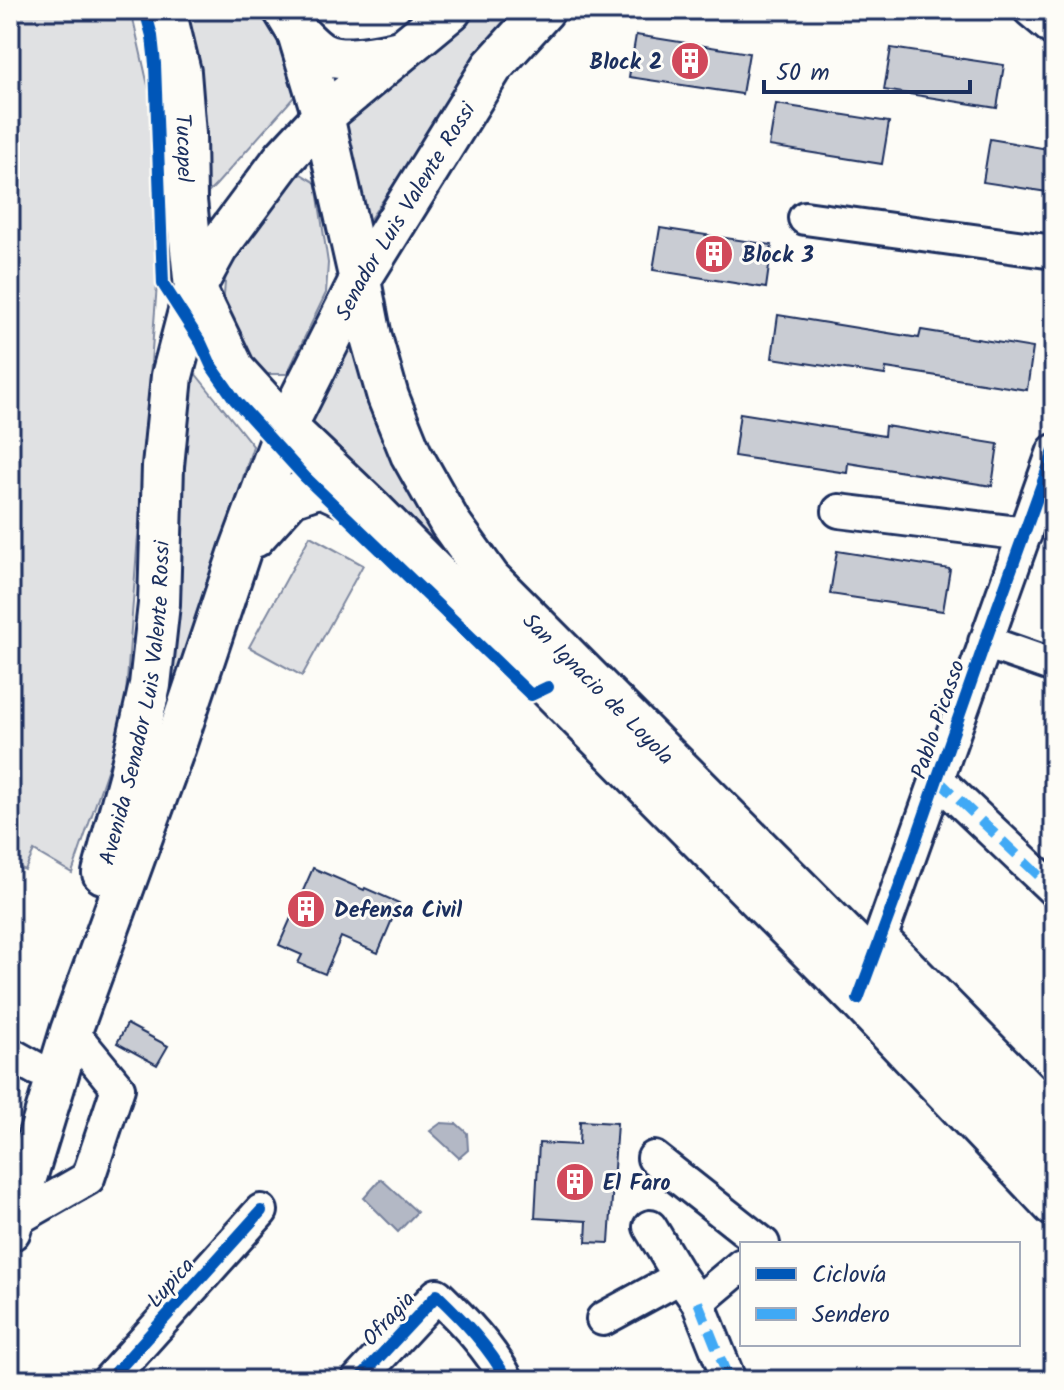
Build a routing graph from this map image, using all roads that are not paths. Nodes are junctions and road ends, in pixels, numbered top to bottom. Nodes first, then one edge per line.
1 (165, 10) edge
2 (451, 10) edge
3 (544, 10) edge
4 (1030, 10) edge
5 (291, 22) edge
6 (1054, 30) edge
7 (401, 51) junction
8 (323, 116) junction
9 (805, 218) dead end
10 (1054, 252) edge
11 (360, 280) junction
12 (195, 288) junction
13 (286, 427) junction
14 (1054, 451) edge
15 (1045, 507) edge
16 (373, 510) junction
17 (839, 511) dead end
18 (1025, 534) junction
19 (240, 551) junction
20 (985, 642) junction
21 (1054, 666) edge
22 (937, 779) junction
23 (1052, 887) edge
24 (877, 950) junction
25 (858, 999) junction
26 (71, 1031) junction
27 (23, 1062) edge
28 (1054, 1113) edge
29 (10, 1153) edge
30 (1054, 1155) edge
31 (654, 1158) dead end
32 (1054, 1206) edge
33 (261, 1211) dead end
34 (12, 1226) edge
35 (650, 1227) dead end
36 (760, 1242) edge
37 (740, 1266) edge
38 (689, 1289) junction
39 (603, 1319) dead end
40 (109, 1380) edge
41 (358, 1380) edge
42 (507, 1380) edge
43 (729, 1380) edge

1 - 12 main road, Tucapel
2 - 7 main road
3 - 11 main road, Senador Luis Valente Rossi
4 - 6 street
5 - 7 main road
5 - 8 main road
7 - 8 main road
8 - 11 main road, San Ignacio de Loyola
8 - 12 main road
9 - 10 street
11 - 13 main road, Senador Luis Valente Rossi
11 - 24 main road, San Ignacio de Loyola
12 - 13 main road, San Ignacio de Loyola
12 - 27 main road, Avenida Senador Luis Valente Rossi
13 - 16 main road, San Ignacio de Loyola
13 - 19 main road, Avenida Senador Luis Valente Rossi
14 - 15 street, Pablo Picasso
15 - 18 street, Pablo Picasso
16 - 19 main road
16 - 25 main road, San Ignacio de Loyola
17 - 18 street
18 - 20 street, Pablo Picasso
19 - 26 main road, Avenida Senador Luis Valente Rossi
20 - 21 street
20 - 22 street, Pablo Picasso
22 - 23 street
22 - 24 street, Pablo Picasso
24 - 25 street, Pablo Picasso
24 - 28 street, San Ignacio de Loyola
24 - 30 main road, San Ignacio de Loyola
25 - 32 main road, San Ignacio de Loyola
26 - 34 main road, Avenida Senador Luis Valente Rossi
26 - 34 street
27 - 29 main road, Avenida Senador Luis Valente Rossi
31 - 36 street
33 - 40 street, Lupica
35 - 38 street
37 - 38 street
38 - 39 street
38 - 43 street
41 - 42 street, Ofragia

